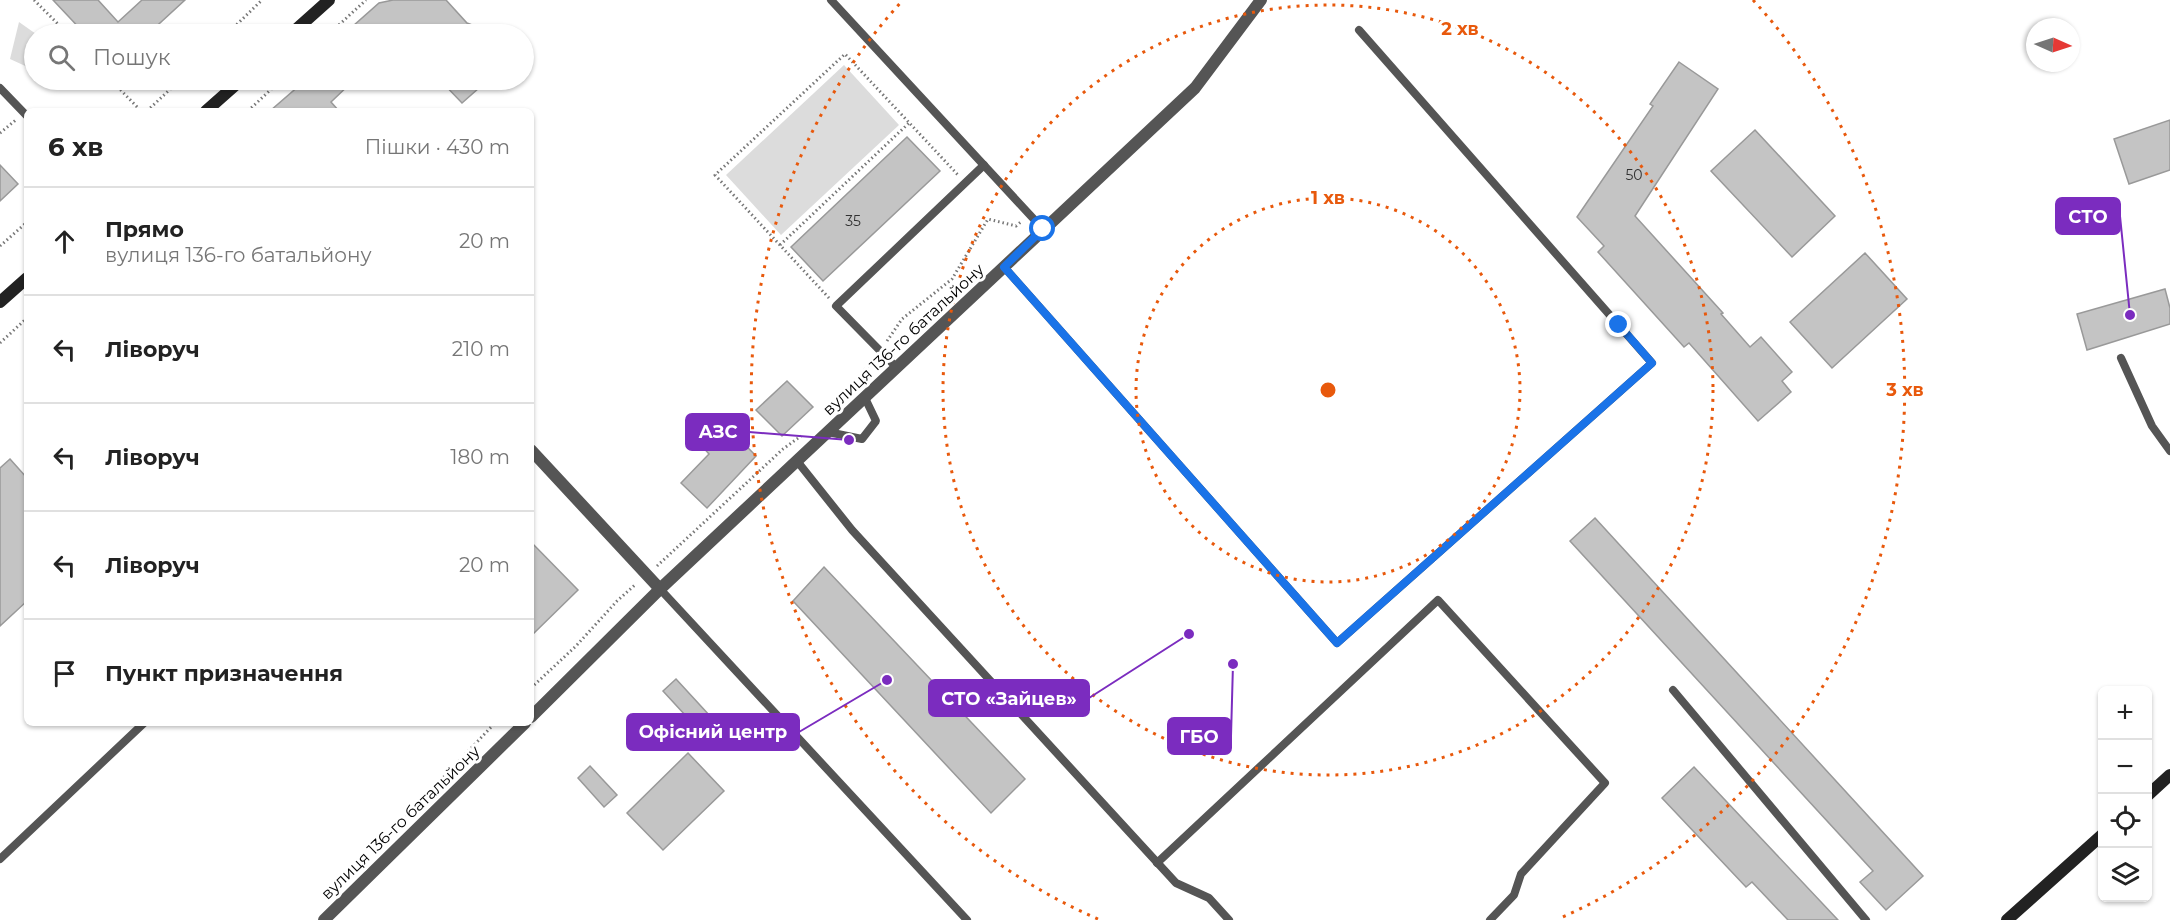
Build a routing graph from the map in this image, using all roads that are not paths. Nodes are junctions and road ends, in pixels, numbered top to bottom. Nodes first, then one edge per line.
1 (329, 0) edge
2 (831, 0) edge
3 (1261, 0) edge
4 (302, 24) edge
5 (1359, 30) dead end
6 (0, 88) edge
7 (231, 90) edge
8 (212, 108) edge
9 (24, 114) edge
10 (984, 165) junction
11 (1043, 229) junction
12 (1004, 267) junction
13 (24, 281) edge
14 (0, 303) edge
15 (2121, 358) dead end
16 (897, 368) junction
17 (865, 398) junction
18 (828, 432) junction
19 (2170, 451) edge
20 (534, 453) edge
21 (797, 461) junction
22 (660, 589) junction
23 (1673, 690) dead end
24 (534, 714) edge
25 (141, 726) edge
26 (522, 726) edge
27 (2170, 775) edge
28 (2149, 794) edge
29 (2098, 839) edge
30 (0, 859) edge
31 (1157, 863) junction
32 (324, 920) edge
33 (966, 920) edge
34 (1229, 920) edge
35 (1490, 920) edge
36 (1866, 920) edge
37 (2007, 920) edge

1 - 4 street
2 - 10 lane
3 - 11 street, вулиця 136-го батальйону
5 - 12 lane
6 - 9 lane
7 - 8 street
10 - 11 lane
10 - 16 lane
11 - 12 street, вулиця 136-го батальйону
12 - 16 street, вулиця 136-го батальйону
13 - 14 street
15 - 19 lane
16 - 17 street, вулиця 136-го батальйону
17 - 18 street, вулиця 136-го батальйону
17 - 18 lane
18 - 21 street, вулиця 136-го батальйону
20 - 22 street
21 - 22 street, вулиця 136-го батальйону
21 - 31 lane
22 - 24 street, вулиця 136-го батальйону
22 - 33 lane
23 - 36 lane
25 - 30 lane
26 - 32 street, вулиця 136-го батальйону
27 - 28 street
29 - 37 street
31 - 34 lane
31 - 35 lane

